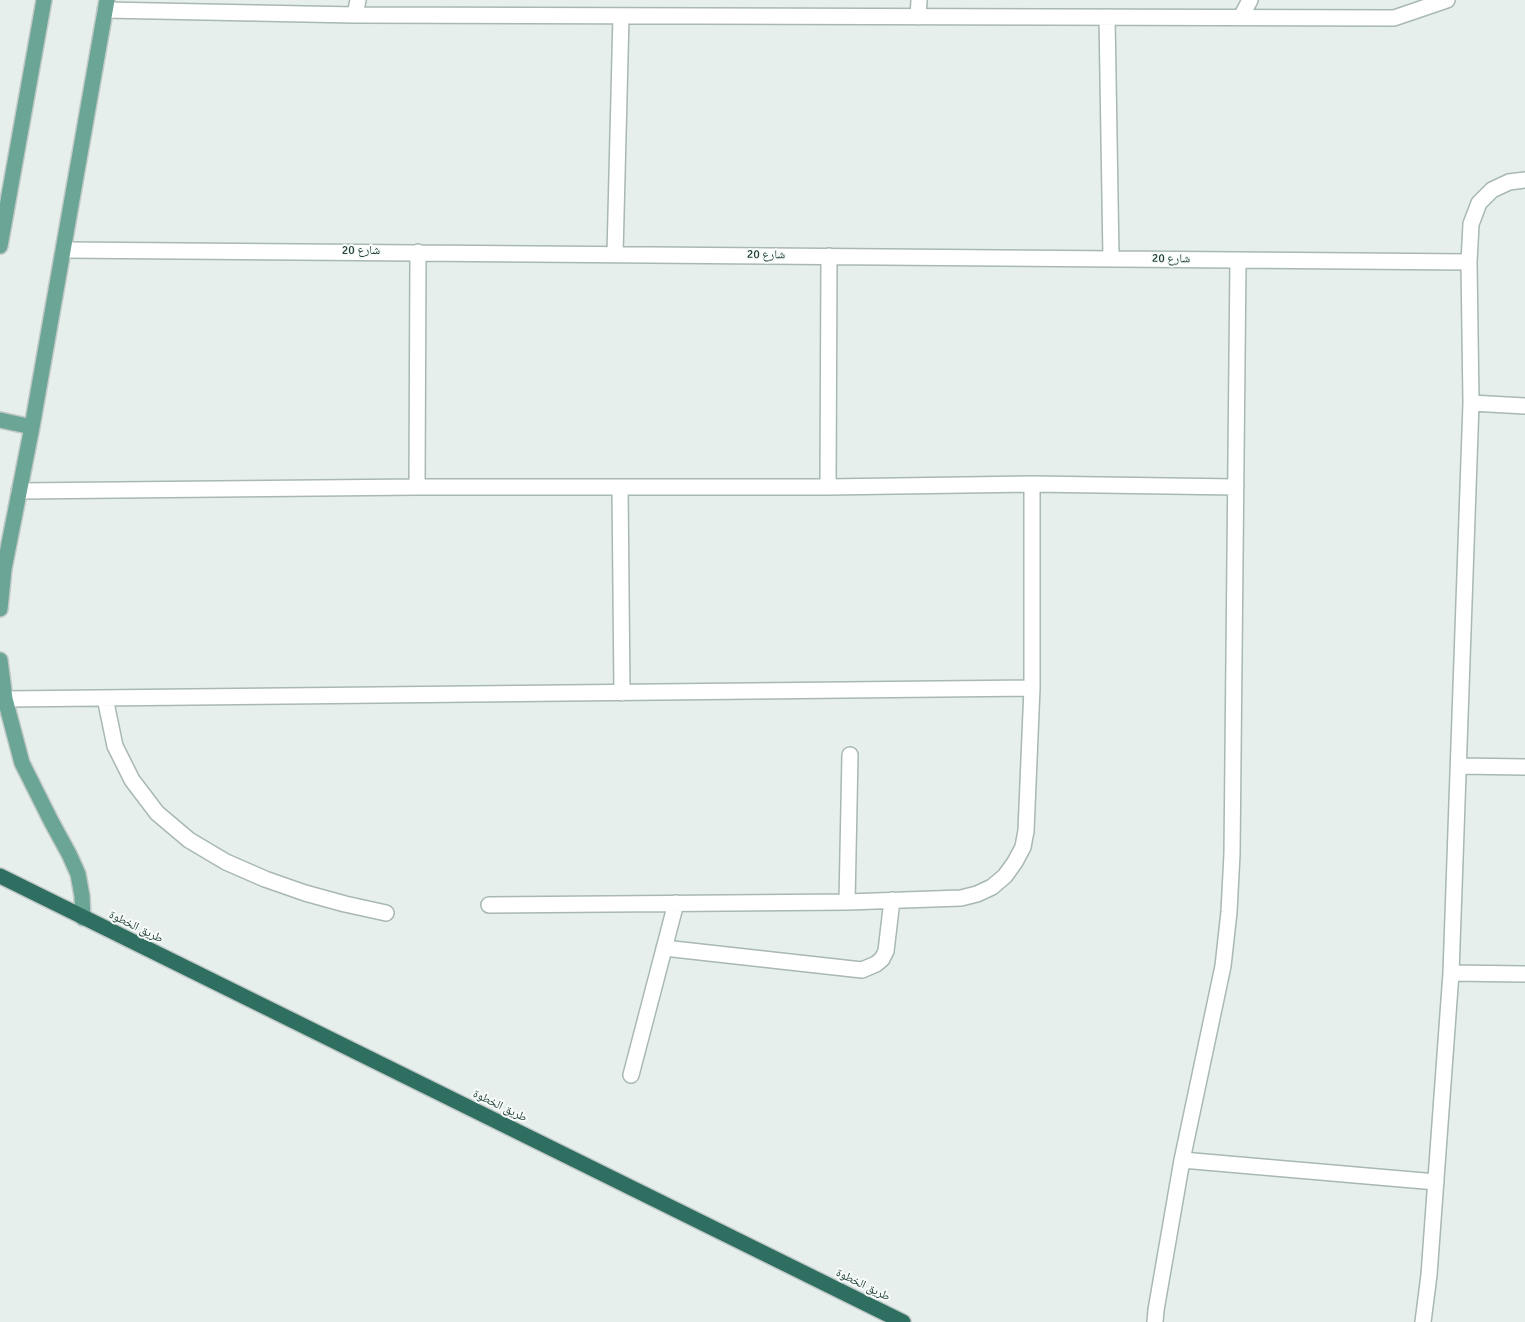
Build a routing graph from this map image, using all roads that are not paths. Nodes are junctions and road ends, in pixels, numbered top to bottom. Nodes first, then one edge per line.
1 (44, 0) edge
2 (358, 0) edge
3 (918, 0) edge
4 (1250, 0) edge
5 (1447, 0) edge
6 (106, 5) edge
7 (355, 15) junction
8 (621, 16) junction
9 (918, 17) junction
10 (1107, 17) junction
11 (1241, 17) junction
12 (1525, 180) edge
13 (0, 246) edge
14 (64, 250) junction
15 (418, 252) junction
16 (615, 254) junction
17 (829, 256) junction
18 (1110, 258) junction
19 (1238, 260) junction
20 (1469, 262) junction
21 (1471, 403) junction
22 (1525, 406) edge
23 (0, 420) edge
24 (32, 427) junction
25 (1032, 484) junction
26 (417, 487) junction
27 (620, 487) junction
28 (828, 487) junction
29 (1236, 487) junction
30 (19, 491) junction
31 (0, 609) edge
32 (0, 660) edge
33 (1032, 688) junction
34 (622, 693) junction
35 (105, 698) junction
36 (5, 699) junction
37 (850, 755) dead end
38 (1459, 766) junction
39 (1525, 767) edge
40 (0, 876) edge
41 (892, 900) junction
42 (847, 902) junction
43 (676, 903) junction
44 (489, 904) dead end
45 (386, 913) dead end
46 (83, 918) junction
47 (664, 948) junction
48 (1452, 973) junction
49 (1525, 974) edge
50 (631, 1075) dead end
51 (1182, 1160) junction
52 (1436, 1182) junction
53 (903, 1322) edge
54 (1155, 1322) edge
55 (1423, 1322) edge

1 - 13 main road
2 - 7 street
3 - 9 street
4 - 11 street
5 - 11 street
6 - 7 street
6 - 14 main road
7 - 8 street
8 - 9 street
8 - 16 street
9 - 10 street
10 - 11 street
10 - 18 street
12 - 20 street
14 - 15 street, شارع 20
14 - 24 main road
15 - 16 street, شارع 20
15 - 26 street
16 - 17 street, شارع 20
17 - 18 street, شارع 20
17 - 28 street
18 - 19 street, شارع 20
19 - 20 street, شارع 20
19 - 29 street
20 - 21 street
21 - 22 street
21 - 38 street
23 - 24 main road
24 - 30 main road
25 - 28 street
25 - 29 street
25 - 33 street
26 - 27 street
26 - 30 street
27 - 28 street
27 - 34 street
29 - 51 street
30 - 31 main road
32 - 36 main road
33 - 34 street
33 - 41 street
34 - 35 street
35 - 36 street
35 - 45 street
36 - 46 main road
37 - 42 street
38 - 39 street
38 - 48 street
40 - 46 highway, طريق الخطوة
41 - 42 street
41 - 47 street
42 - 43 street
43 - 44 street
43 - 47 street
46 - 53 highway, طريق الخطوة
47 - 50 street
48 - 49 street
48 - 52 street
51 - 52 street
51 - 54 street
52 - 55 street

